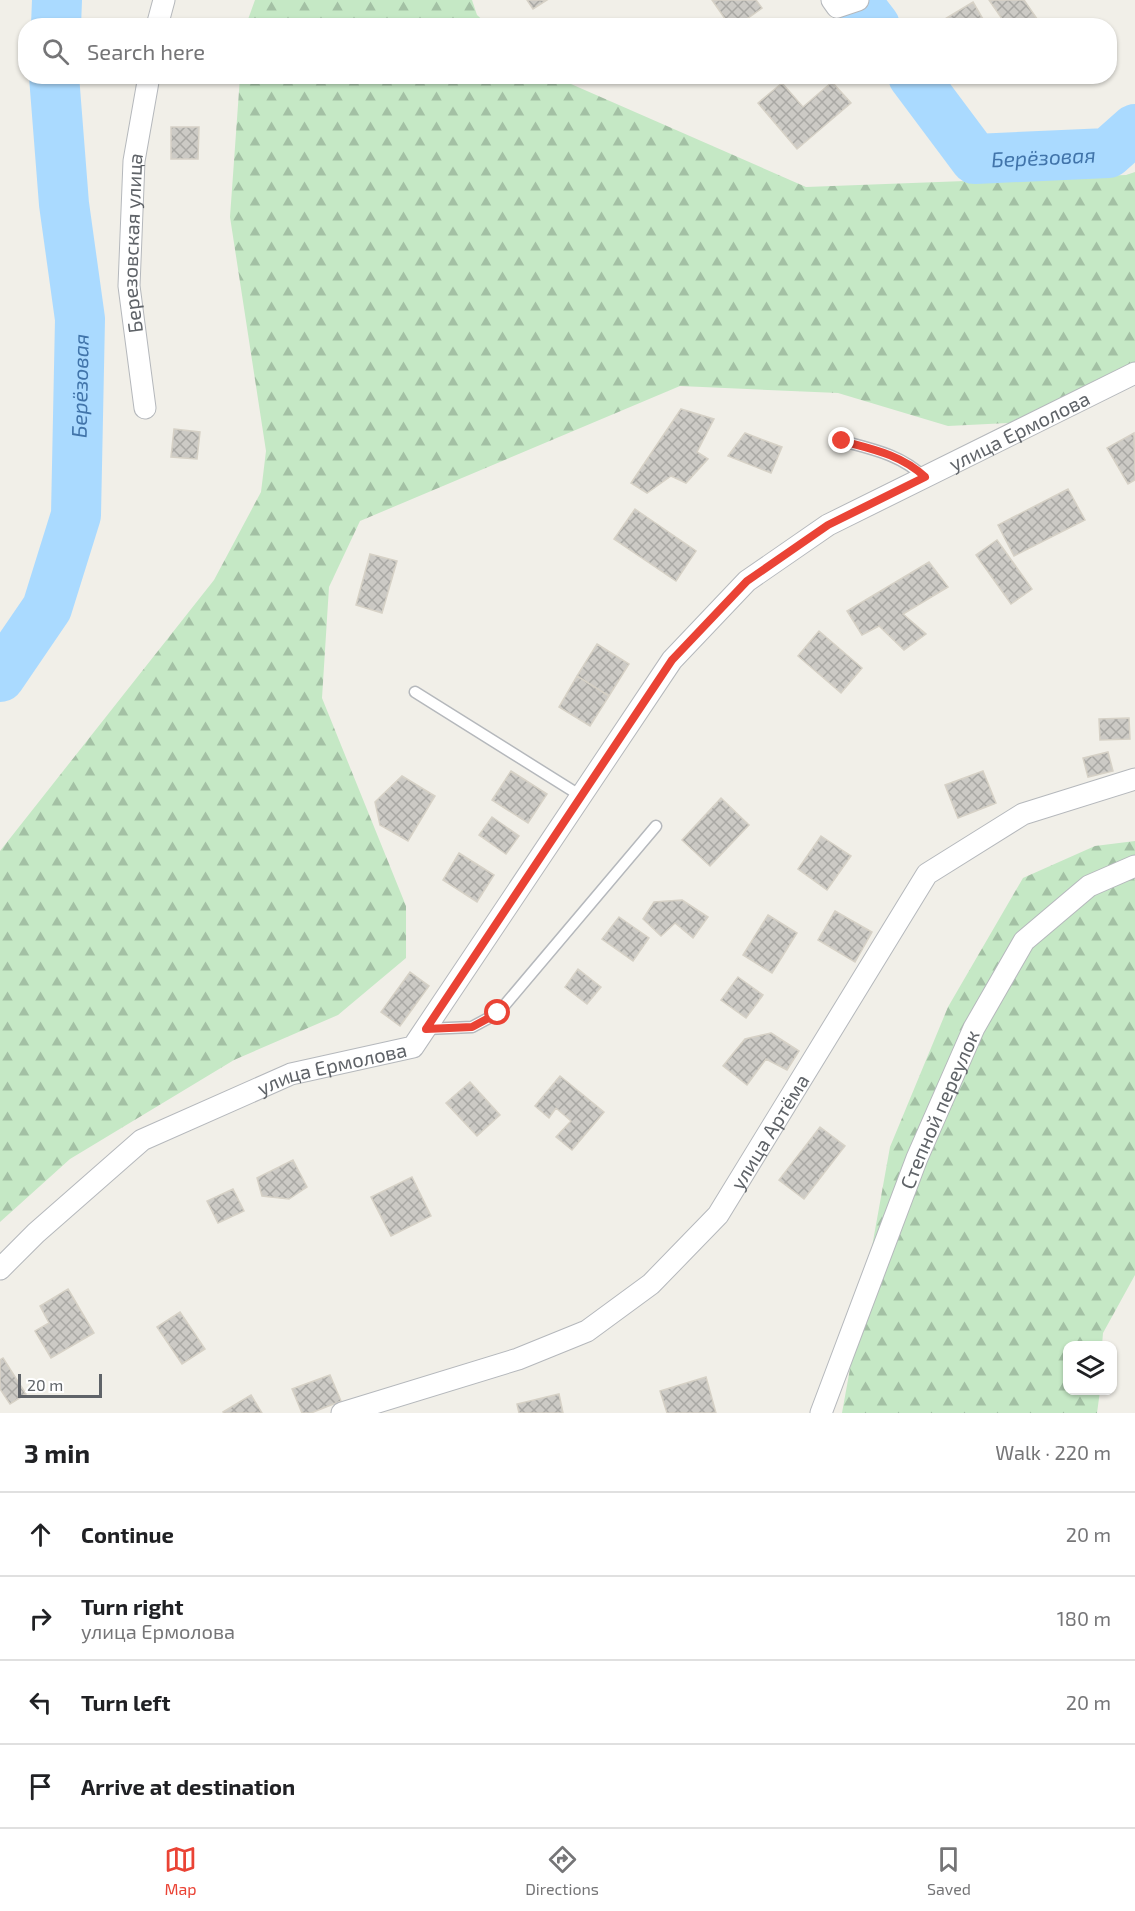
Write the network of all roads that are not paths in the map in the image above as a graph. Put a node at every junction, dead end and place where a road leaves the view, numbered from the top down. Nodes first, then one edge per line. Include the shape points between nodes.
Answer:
1 (164, 0) edge
2 (159, 18) edge
3 (148, 84) edge
4 (1135, 373) edge
5 (145, 408) dead end
6 (842, 441) dead end
7 (925, 477) junction
8 (415, 692) dead end
9 (1135, 779) edge
10 (581, 796) junction
11 (656, 826) dead end
12 (1135, 866) edge
13 (426, 1029) junction
14 (0, 1269) edge
15 (342, 1413) edge
16 (821, 1413) edge

1 - 2 street
3 - 5 street, Березовская улица via 134,161 129,286
4 - 7 street, улица Ермолова
6 - 7 lane via 888,454 915,467
7 - 10 street, улица Ермолова via 828,525 747,581 672,660
8 - 10 lane
9 - 15 street, улица Артёма via 1023,814 927,874 718,1215 651,1284 587,1331 518,1359
10 - 13 street, улица Ермолова
11 - 13 lane via 498,1013 472,1027
12 - 16 street, Степной переулок via 1089,886 1024,941 974,1028 917,1158
13 - 14 street, улица Ермолова via 413,1047 291,1074 142,1140

